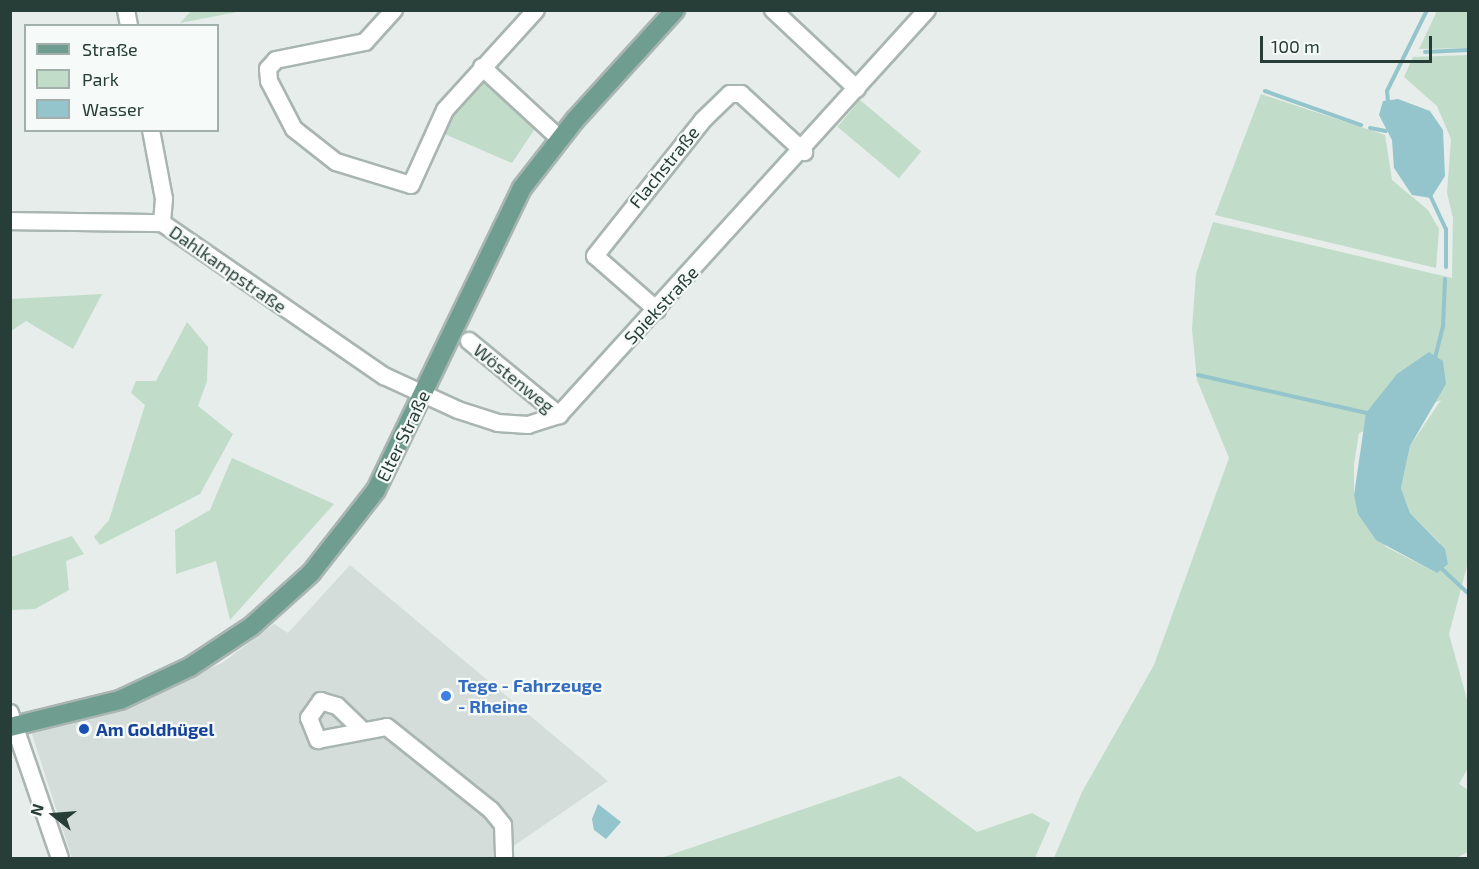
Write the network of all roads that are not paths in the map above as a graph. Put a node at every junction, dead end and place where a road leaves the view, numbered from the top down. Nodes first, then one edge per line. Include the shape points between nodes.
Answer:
1 (394, 10) edge
2 (536, 10) edge
3 (675, 10) edge
4 (773, 10) edge
5 (927, 10) edge
6 (482, 67) junction
7 (857, 89) junction
8 (150, 132) edge
9 (560, 139) junction
10 (804, 152) junction
11 (11, 216) edge
12 (162, 223) junction
13 (657, 310) junction
14 (469, 341) dead end
15 (423, 395) junction
16 (559, 415) junction
17 (12, 722) edge
18 (361, 729) dead end
19 (60, 858) edge
20 (504, 858) edge

1 - 6 street via 365,42 276,60 268,69 269,81 294,129 336,162 411,185 445,110
2 - 6 street
3 - 9 main road, Elter Straße
4 - 7 street
5 - 7 street, Spiekstraße
6 - 9 street
7 - 10 street, Spiekstraße
8 - 12 street via 164,199
9 - 15 main road, Elter Straße via 496,233
10 - 13 street, Spiekstraße
10 - 13 street, Flachstraße via 741,94 730,94 702,120 595,256
11 - 12 street, Dahlkampstraße
12 - 15 street, Dahlkampstraße via 384,376
13 - 16 street, Spiekstraße
14 - 16 street, Wöstenweg
15 - 16 street via 498,423 528,424
15 - 17 main road, Elter Straße via 376,490 345,533 259,620 159,683 77,714
17 - 19 street
18 - 20 street via 387,727 491,810 503,825

